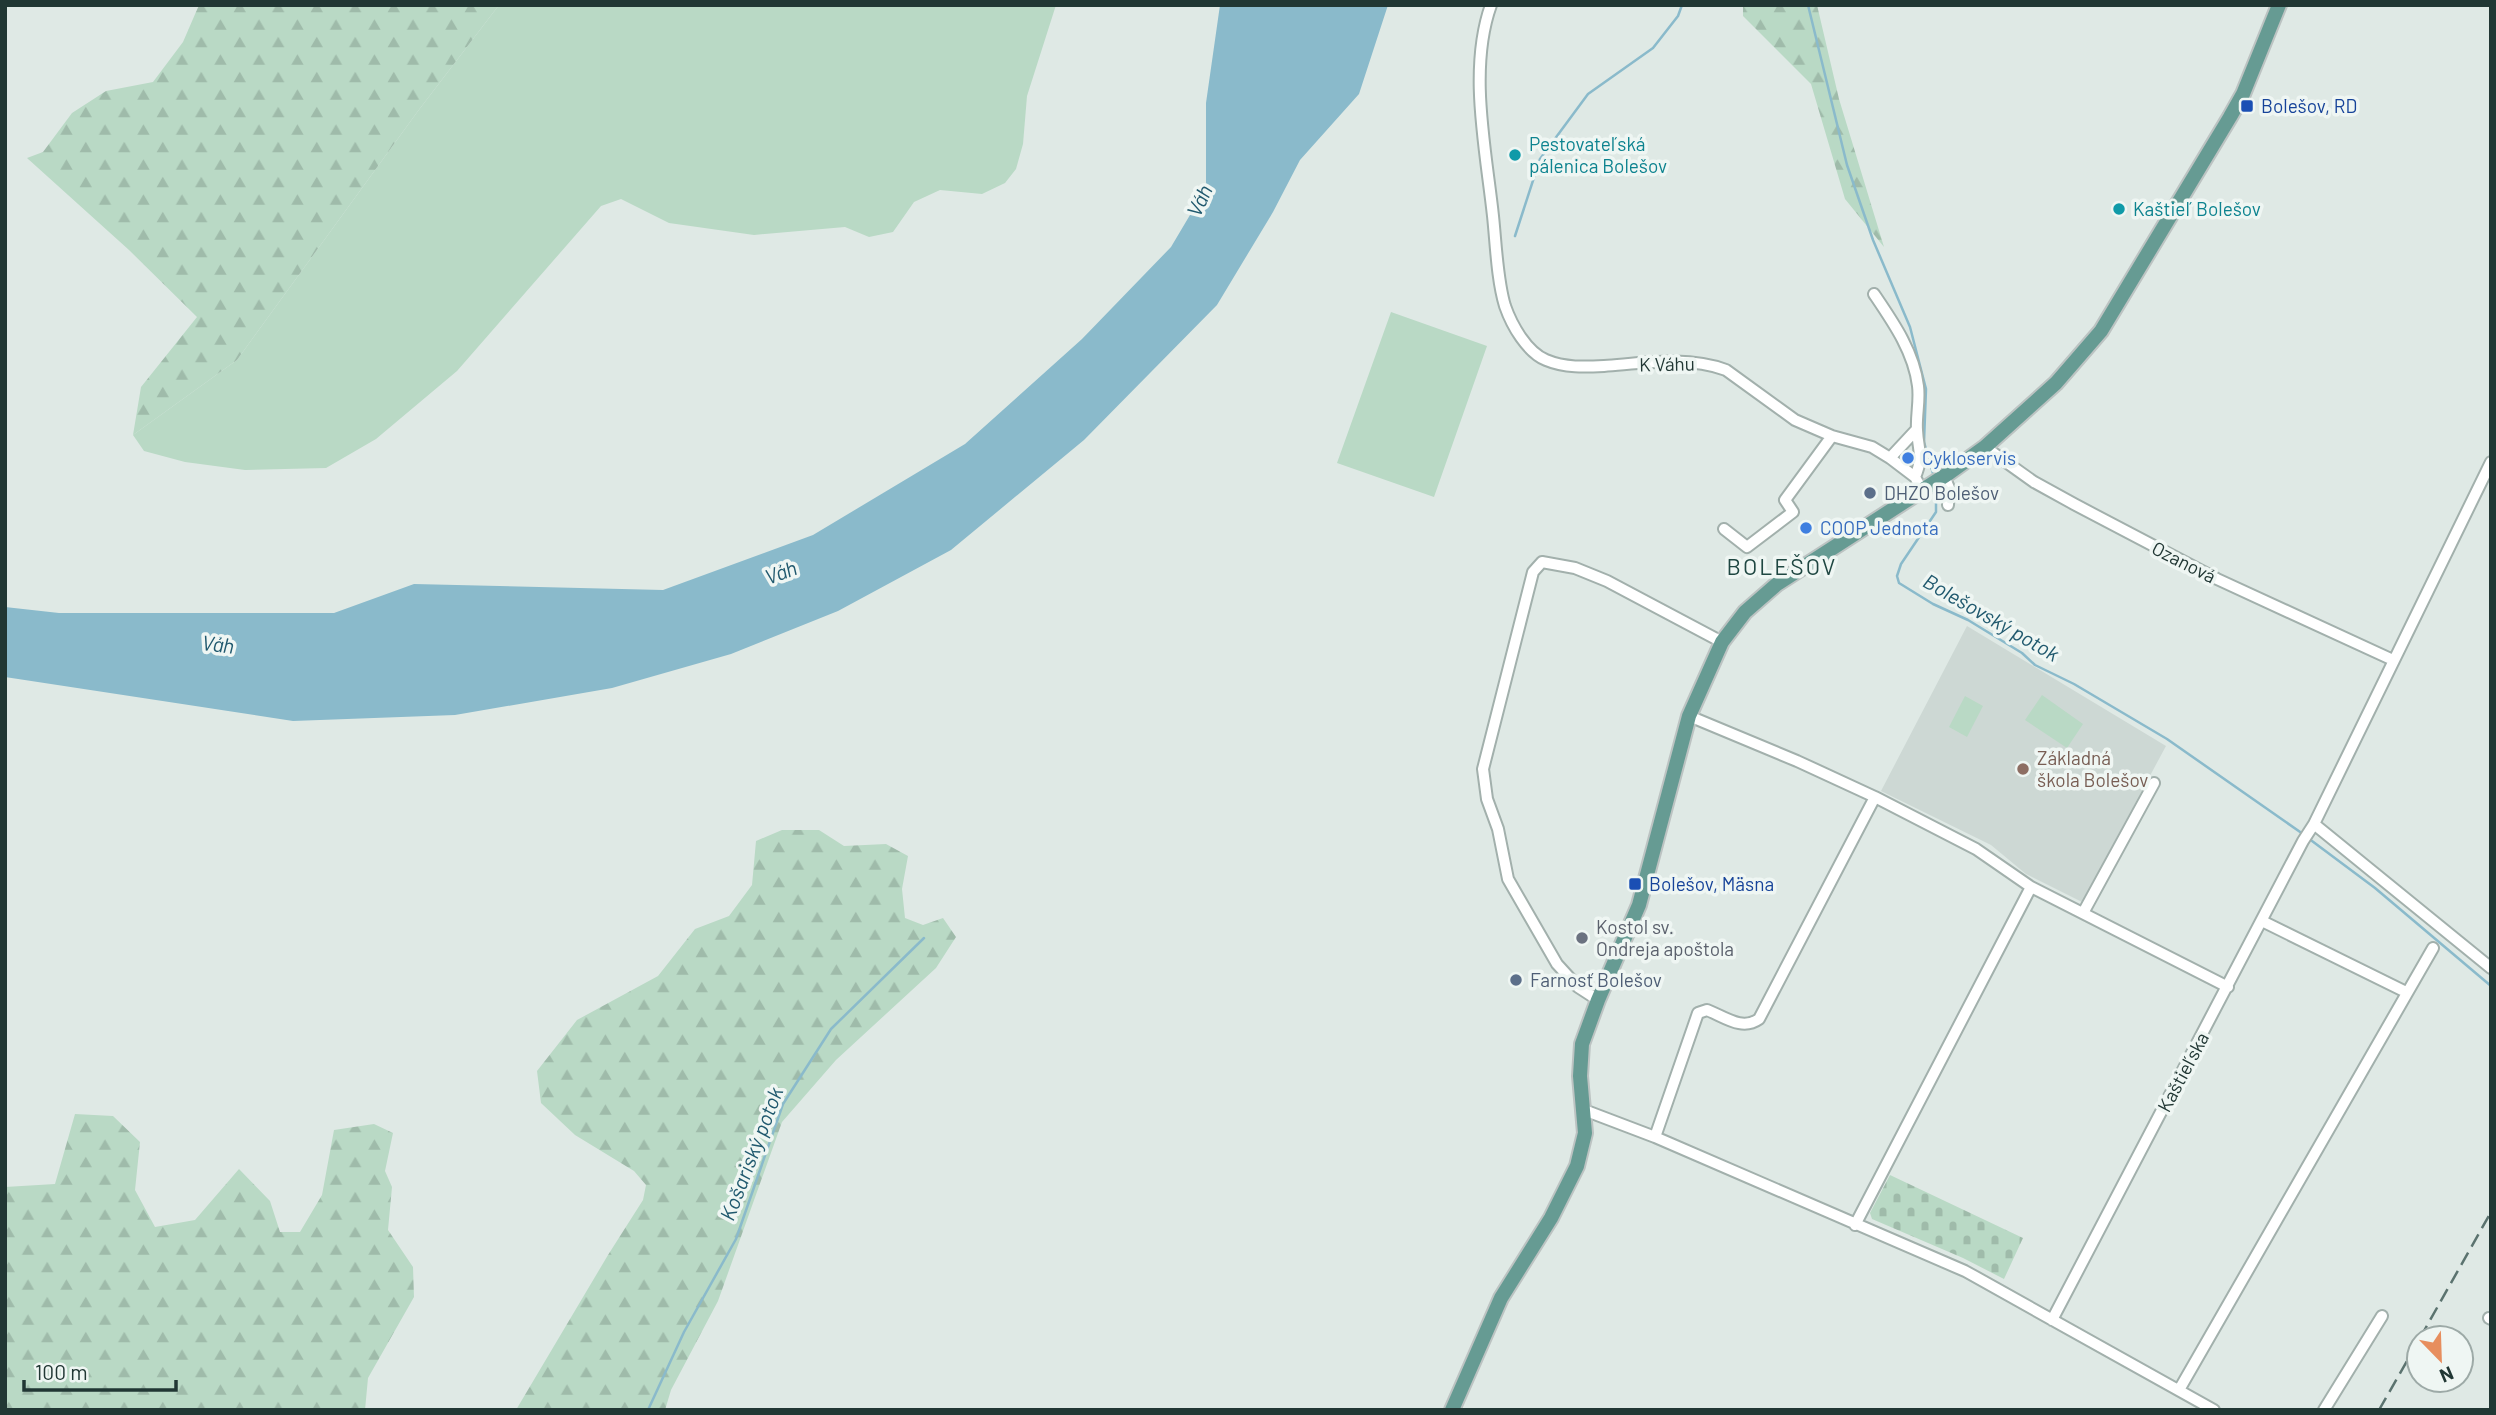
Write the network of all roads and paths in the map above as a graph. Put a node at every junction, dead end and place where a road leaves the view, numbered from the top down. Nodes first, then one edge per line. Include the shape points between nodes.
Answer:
1 (1491, 5) edge
2 (2279, 5) edge
3 (1874, 294) dead end
4 (1917, 429) junction
5 (1832, 436) junction
6 (1984, 447) junction
7 (1890, 458) junction
8 (2491, 462) edge
9 (1930, 482) junction
10 (1948, 505) dead end
11 (1724, 529) dead end
12 (1722, 642) junction
13 (2393, 660) junction
14 (1689, 716) junction
15 (2154, 783) dead end
16 (1875, 797) junction
17 (2308, 833) junction
18 (2031, 887) junction
19 (2083, 913) junction
20 (2262, 921) junction
21 (2433, 948) dead end
22 (2491, 968) edge
23 (2228, 987) junction
24 (2406, 992) junction
25 (1598, 1000) junction
26 (1584, 1110) junction
27 (1655, 1137) junction
28 (1855, 1225) junction
29 (2382, 1315) dead end
30 (2052, 1320) junction
31 (2179, 1390) junction
32 (1452, 1410) edge
33 (2214, 1410) edge
34 (2324, 1410) edge

1 - 5 street, K Váhu via 1479,66 1497,250 1505,305 1532,351 1545,360 1579,367 1702,362 1726,370 1785,414
2 - 6 main road via 2243,94 2101,331 2056,383
3 - 4 street via 1903,339 1916,375
4 - 7 street
4 - 9 street via 1921,462
5 - 7 street, K Váhu via 1872,447
5 - 11 street via 1785,500 1793,512 1746,547
6 - 9 main road
6 - 13 street, Ozanová via 2034,482 2217,579
7 - 9 street, K Váhu
8 - 13 street
9 - 10 street via 1949,488
9 - 12 main road via 1777,584 1738,620
12 - 14 main road
12 - 25 street via 1575,568 1542,562 1533,572 1483,769 1508,879 1557,964
13 - 17 street
14 - 16 street
14 - 25 main road via 1639,905
15 - 19 street
16 - 18 street via 1976,849
16 - 27 street via 1759,1019 1743,1025 1707,1010 1698,1013
17 - 20 street, Kaštieľska
17 - 22 street
18 - 19 street
18 - 28 street
19 - 23 street
20 - 23 street, Kaštieľska
20 - 24 street
21 - 24 street
23 - 30 street, Kaštieľska
24 - 31 street
25 - 26 main road via 1580,1059
26 - 27 street
26 - 32 main road via 1584,1141 1577,1166 1501,1298
27 - 28 street
28 - 30 street via 1965,1271
29 - 34 street
30 - 31 street
31 - 33 street

